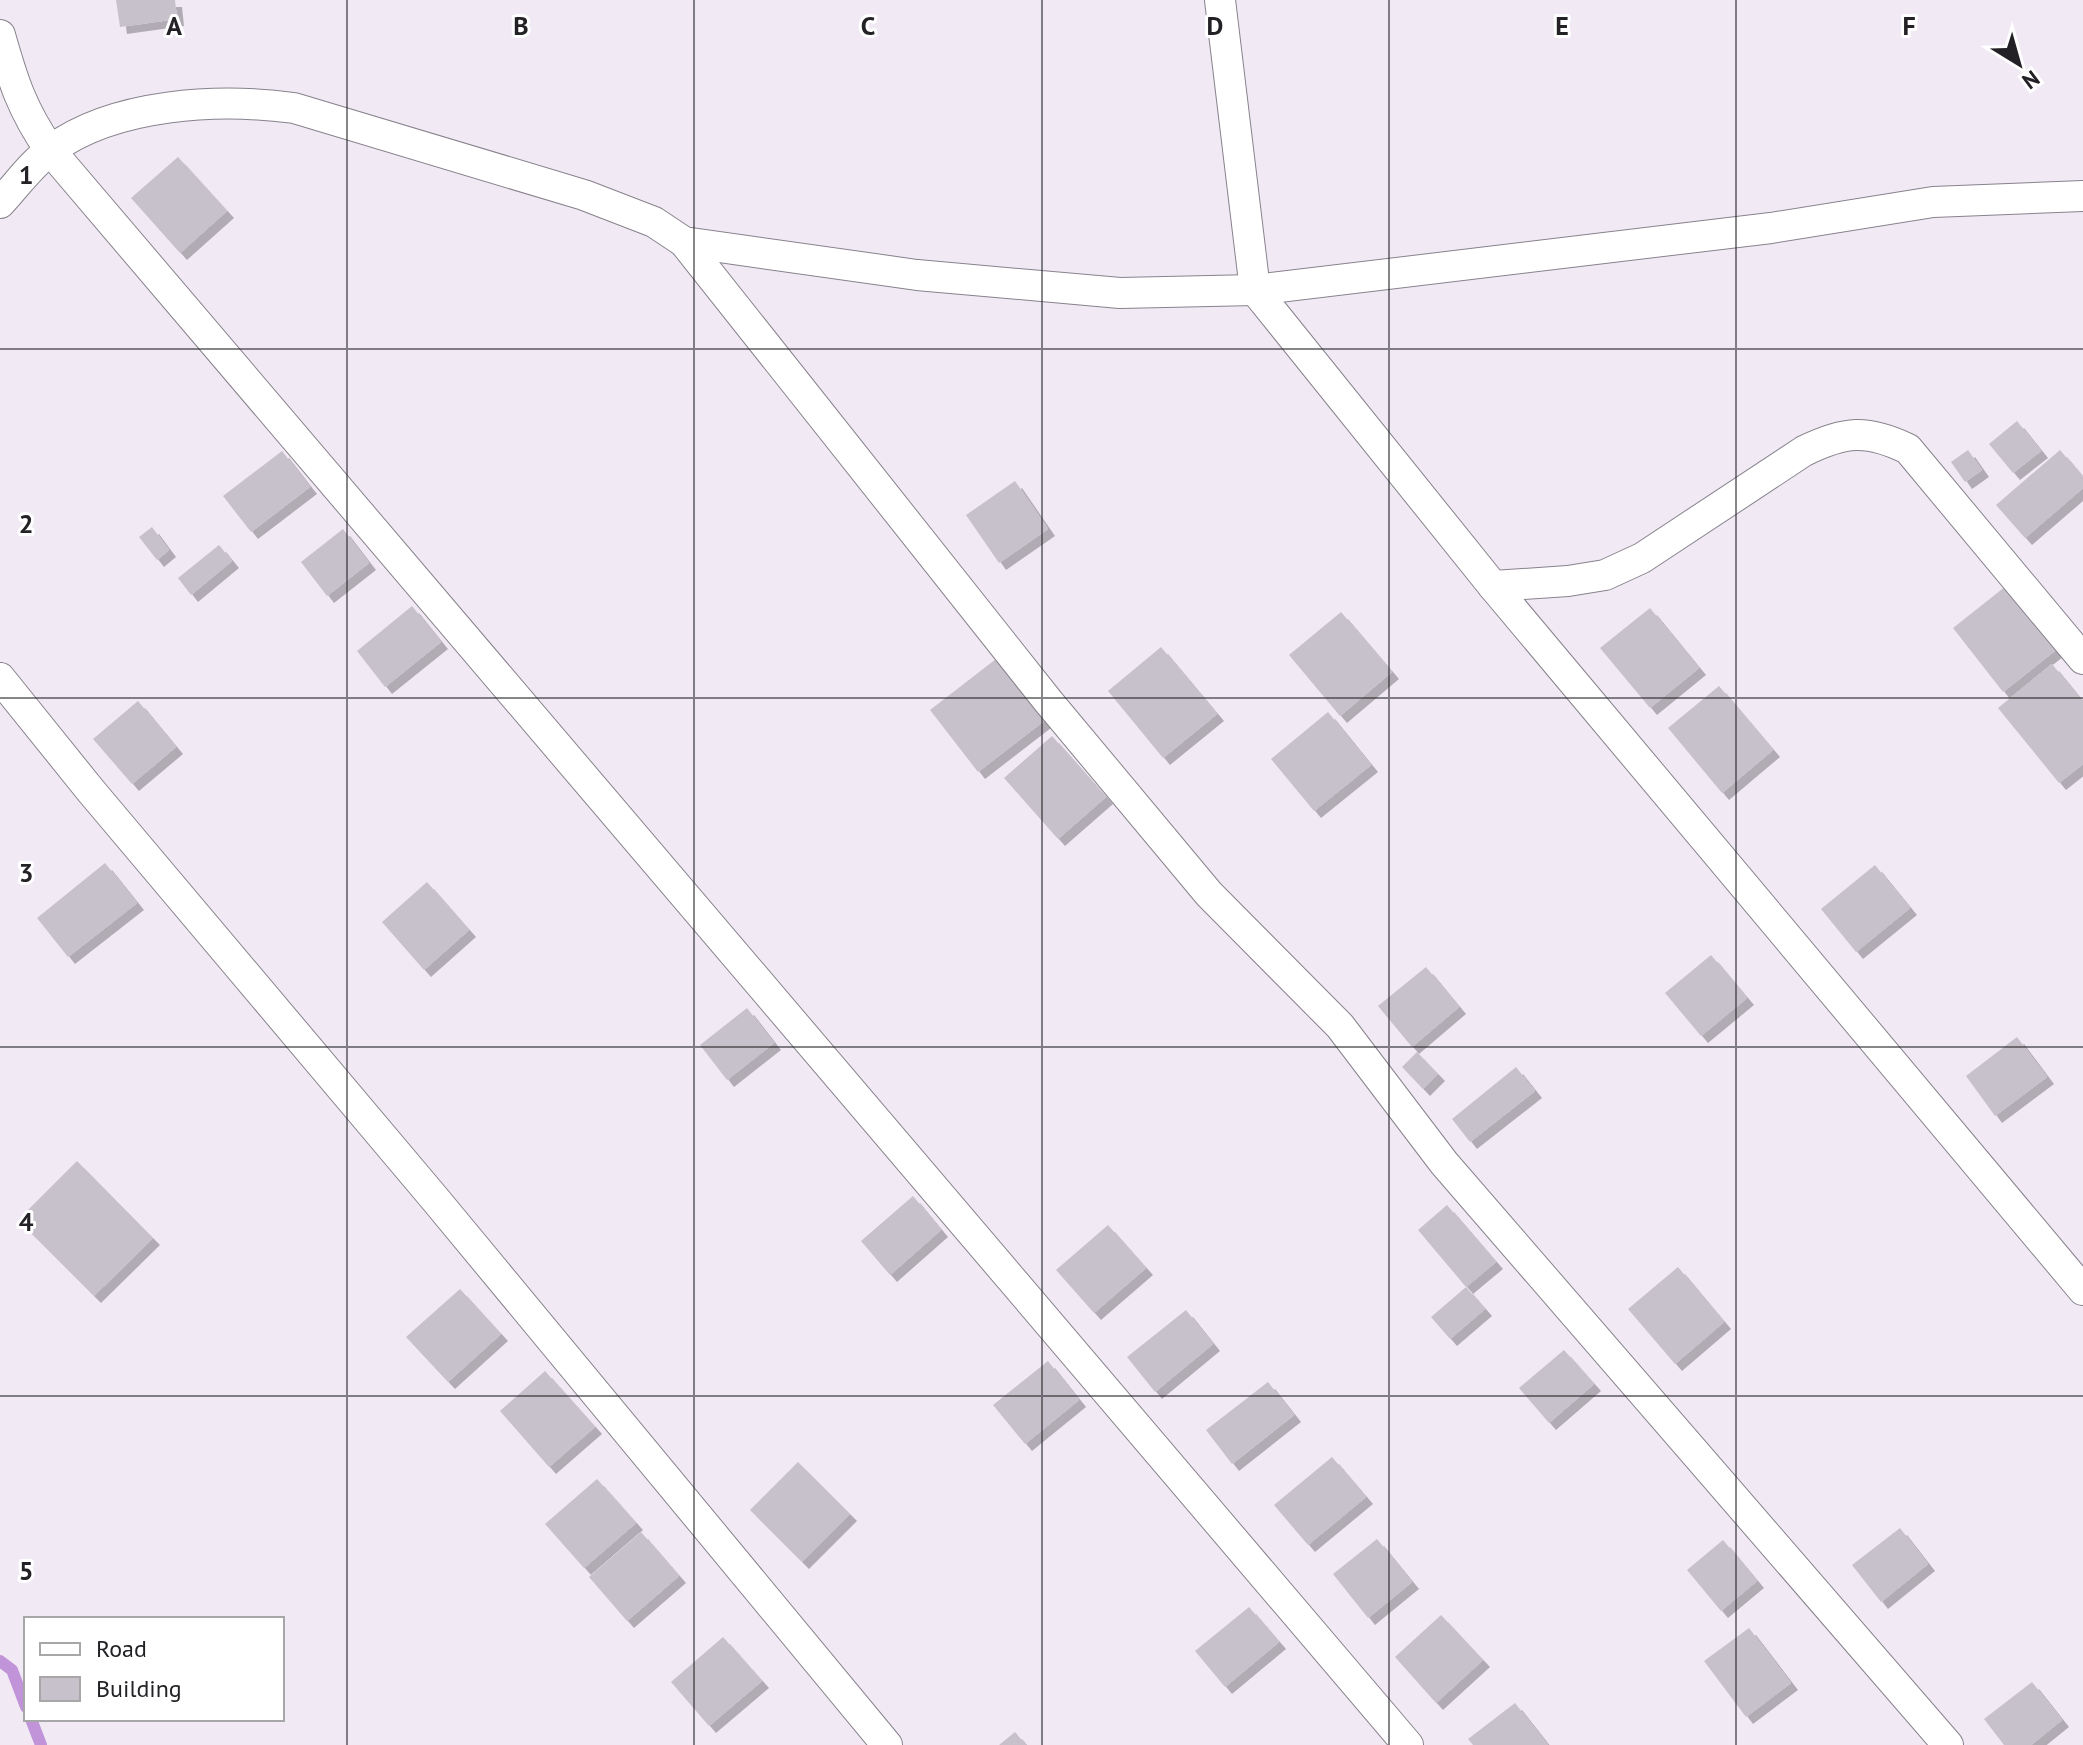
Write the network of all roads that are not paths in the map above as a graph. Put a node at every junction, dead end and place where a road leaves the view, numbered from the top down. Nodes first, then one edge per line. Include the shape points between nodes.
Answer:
1 (1220, 0) edge
2 (0, 35) edge
3 (50, 150) junction
4 (2083, 196) edge
5 (0, 203) edge
6 (684, 242) junction
7 (1255, 290) junction
8 (1493, 586) junction
9 (2083, 659) edge
10 (0, 678) edge
11 (2083, 1290) edge
12 (887, 1745) edge
13 (1408, 1745) edge
14 (1948, 1745) edge

1 - 7 street
2 - 3 street via 15,89
3 - 5 street
3 - 6 street via 119,118 162,108 252,102 294,108 584,195 654,222
3 - 13 street
4 - 7 street via 1933,202 1771,228
6 - 7 street via 917,275 1120,293
6 - 14 street via 1048,701 1209,894 1340,1026 1454,1174
7 - 8 street
8 - 9 street via 1605,575 1642,558 1804,451 1856,433 1908,449
8 - 11 street
10 - 12 street

